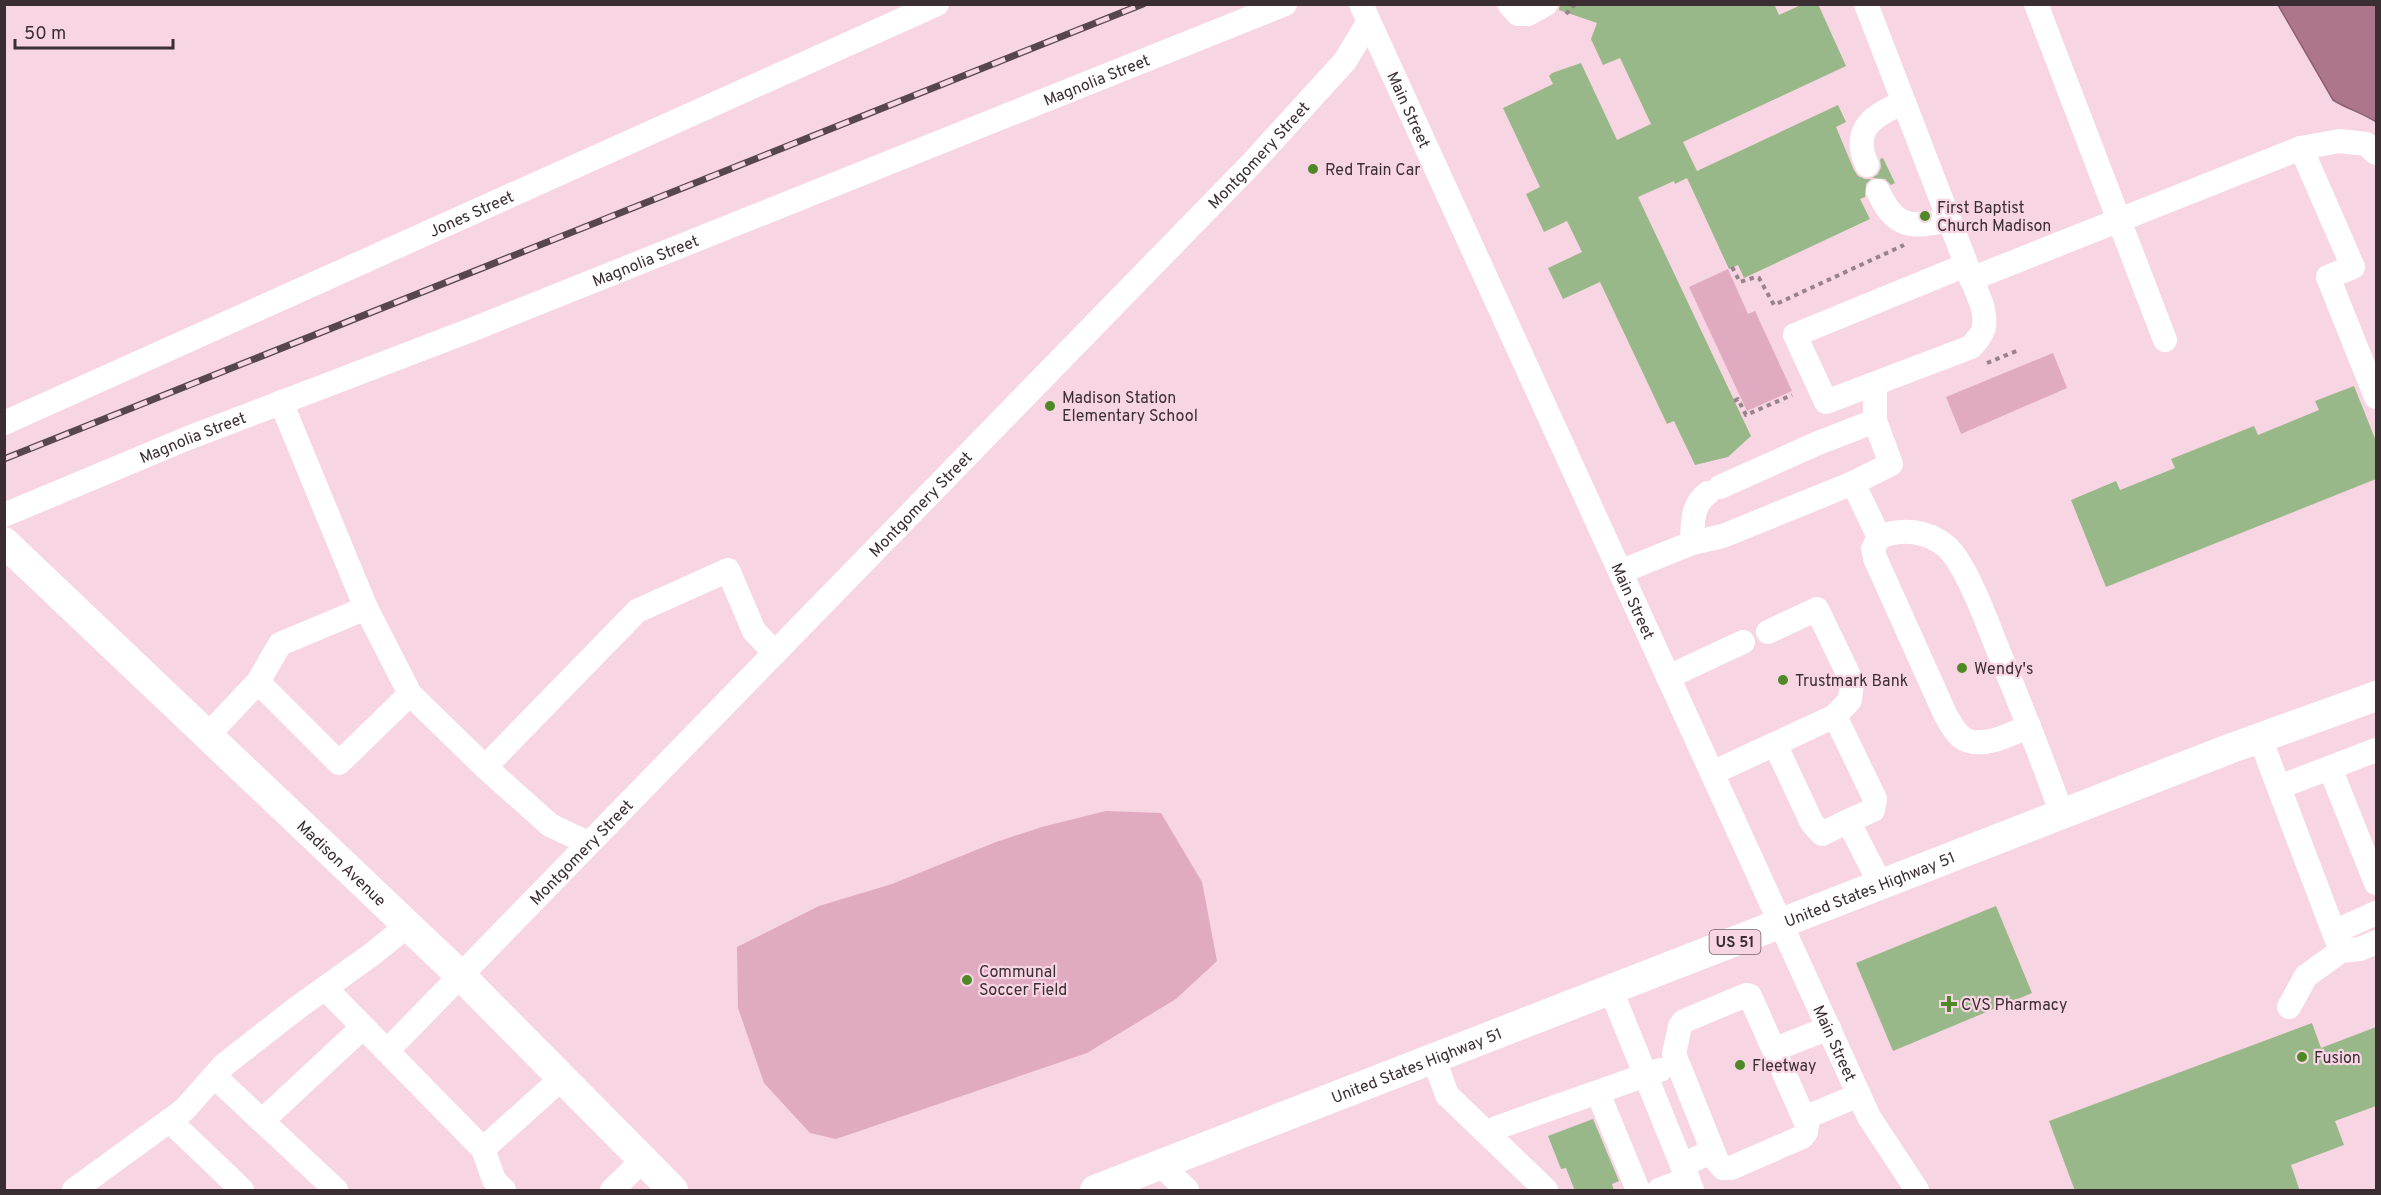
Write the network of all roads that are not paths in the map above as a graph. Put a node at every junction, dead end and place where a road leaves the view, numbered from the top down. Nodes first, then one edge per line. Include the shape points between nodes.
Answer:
1 (937, 4) edge
2 (1285, 4) edge
3 (1509, 4) edge
4 (1546, 4) edge
5 (1847, 4) edge
6 (1866, 4) edge
7 (2036, 4) edge
8 (1365, 14) edge
9 (1877, 32) junction
10 (1903, 102) junction
11 (2301, 148) junction
12 (2376, 153) edge
13 (1867, 165) dead end
14 (1878, 191) dead end
15 (2120, 219) junction
16 (1949, 220) junction
17 (1969, 272) junction
18 (2166, 340) dead end
19 (1875, 384) junction
20 (2376, 397) edge
21 (281, 402) junction
22 (1875, 421) junction
23 (4, 423) edge
24 (1853, 483) junction
25 (4, 515) edge
26 (1879, 537) junction
27 (4, 542) edge
28 (1692, 543) junction
29 (1620, 573) junction
30 (366, 608) junction
31 (1768, 632) dead end
32 (1743, 642) dead end
33 (775, 653) junction
34 (1668, 677) junction
35 (258, 682) junction
36 (410, 694) junction
37 (2376, 696) edge
38 (1835, 716) junction
39 (2029, 726) junction
40 (207, 736) junction
41 (2260, 738) junction
42 (1775, 744) junction
43 (2376, 750) edge
44 (485, 767) junction
45 (2330, 768) junction
46 (1712, 773) junction
47 (2279, 787) junction
48 (2062, 814) junction
49 (1848, 821) junction
50 (588, 843) junction
51 (2376, 883) edge
52 (1881, 885) junction
53 (2376, 913) edge
54 (1782, 924) junction
55 (407, 926) junction
56 (2337, 942) junction
57 (2376, 942) edge
58 (461, 976) junction
59 (325, 988) junction
60 (1611, 990) junction
61 (2289, 1007) dead end
62 (363, 1027) junction
63 (1829, 1028) junction
64 (1775, 1049) junction
65 (387, 1051) junction
66 (1434, 1059) junction
67 (1678, 1063) junction
68 (214, 1076) junction
69 (1646, 1076) junction
70 (562, 1077) junction
71 (1598, 1093) junction
72 (1859, 1095) junction
73 (1804, 1118) junction
74 (170, 1121) junction
75 (262, 1121) junction
76 (1490, 1135) junction
77 (483, 1149) junction
78 (1713, 1150) junction
79 (643, 1160) junction
80 (1161, 1165) junction
81 (1687, 1178) edge
82 (74, 1191) edge
83 (242, 1191) edge
84 (336, 1191) edge
85 (504, 1191) edge
86 (612, 1191) edge
87 (673, 1191) edge
88 (1095, 1191) edge
89 (1186, 1191) edge
90 (1546, 1191) edge
91 (1638, 1191) edge
92 (1659, 1191) edge
93 (1917, 1191) edge

1 - 23 street, Jones Street
2 - 21 street, Magnolia Street via 471,330
3 - 4 street via 1518,14 1528,14
5 - 9 street
6 - 9 street
7 - 15 street
8 - 29 street, Main Street
8 - 33 street, Montgomery Street via 1345,61 1253,162
9 - 10 street
10 - 13 street via 1869,121 1861,137
10 - 16 street
11 - 12 street via 2340,141 2366,144
11 - 15 street
11 - 20 street via 2353,267 2328,277
14 - 16 street via 1896,219 1912,225
15 - 17 street
15 - 18 street
16 - 17 street
17 - 19 street via 1986,322 1981,336 1971,347
17 - 19 street via 1795,334 1826,402
19 - 22 street
21 - 25 street, Magnolia Street
21 - 30 street
22 - 24 street via 1891,464
22 - 28 street via 1818,443 1700,499 1694,510
24 - 26 street
24 - 28 street via 1723,536
26 - 39 street via 1916,532 1949,549 1978,600
26 - 39 street via 1873,549 1875,558 1955,729 1964,738 1984,742
27 - 40 main road, Madison Avenue
28 - 29 street
29 - 34 street, Main Street
30 - 35 street via 280,644
30 - 36 street
31 - 38 street via 1817,609 1852,682 1850,700
32 - 34 street
33 - 44 street via 754,631 728,570 637,611
33 - 50 street, Montgomery Street
34 - 46 street, Main Street
35 - 36 street via 339,763
35 - 40 street
36 - 44 street
37 - 41 main road, United States Highway 51 / US 51
38 - 42 street
38 - 49 street via 1875,799 1873,810
39 - 48 street
40 - 55 main road, Madison Avenue
41 - 47 street
41 - 48 main road, United States Highway 51 / US 51
42 - 46 street
42 - 49 street via 1817,829 1822,834
43 - 45 street
44 - 50 street via 550,825
45 - 47 street
45 - 51 street
46 - 54 street, Main Street
47 - 56 street
48 - 52 main road, United States Highway 51 / US 51
49 - 52 street
50 - 58 street, Montgomery Street
52 - 54 main road, United States Highway 51 / US 51
53 - 56 street
54 - 60 main road, United States Highway 51 / US 51
54 - 63 street, Main Street
55 - 58 main road, Madison Avenue
55 - 59 street
56 - 57 street via 2360,949
56 - 61 street via 2306,976
58 - 65 street, Montgomery Street
58 - 70 main road, Madison Avenue
59 - 62 street
59 - 68 street
60 - 66 main road, United States Highway 51 / US 51
60 - 69 street
62 - 65 street
62 - 75 street
63 - 64 street
63 - 72 street, Main Street
64 - 67 street via 1754,1000 1746,995 1684,1021 1674,1054
64 - 73 street
65 - 77 street
66 - 76 street via 1447,1095
66 - 80 main road, United States Highway 51 / US 51
67 - 69 street
67 - 78 street
68 - 74 street
68 - 75 street
69 - 71 street
69 - 81 street
70 - 77 street
70 - 79 main road, Madison Avenue
71 - 76 street via 1496,1128
71 - 91 street
72 - 73 street
72 - 93 street, Main Street
73 - 78 street via 1807,1125 1802,1137 1731,1168 1723,1168
74 - 82 street
74 - 83 street
75 - 84 street
76 - 90 street
77 - 85 street via 494,1180
78 - 81 street
79 - 86 street
79 - 87 main road, Madison Avenue
80 - 88 main road, United States Highway 51 / US 51
80 - 89 street
81 - 92 street

